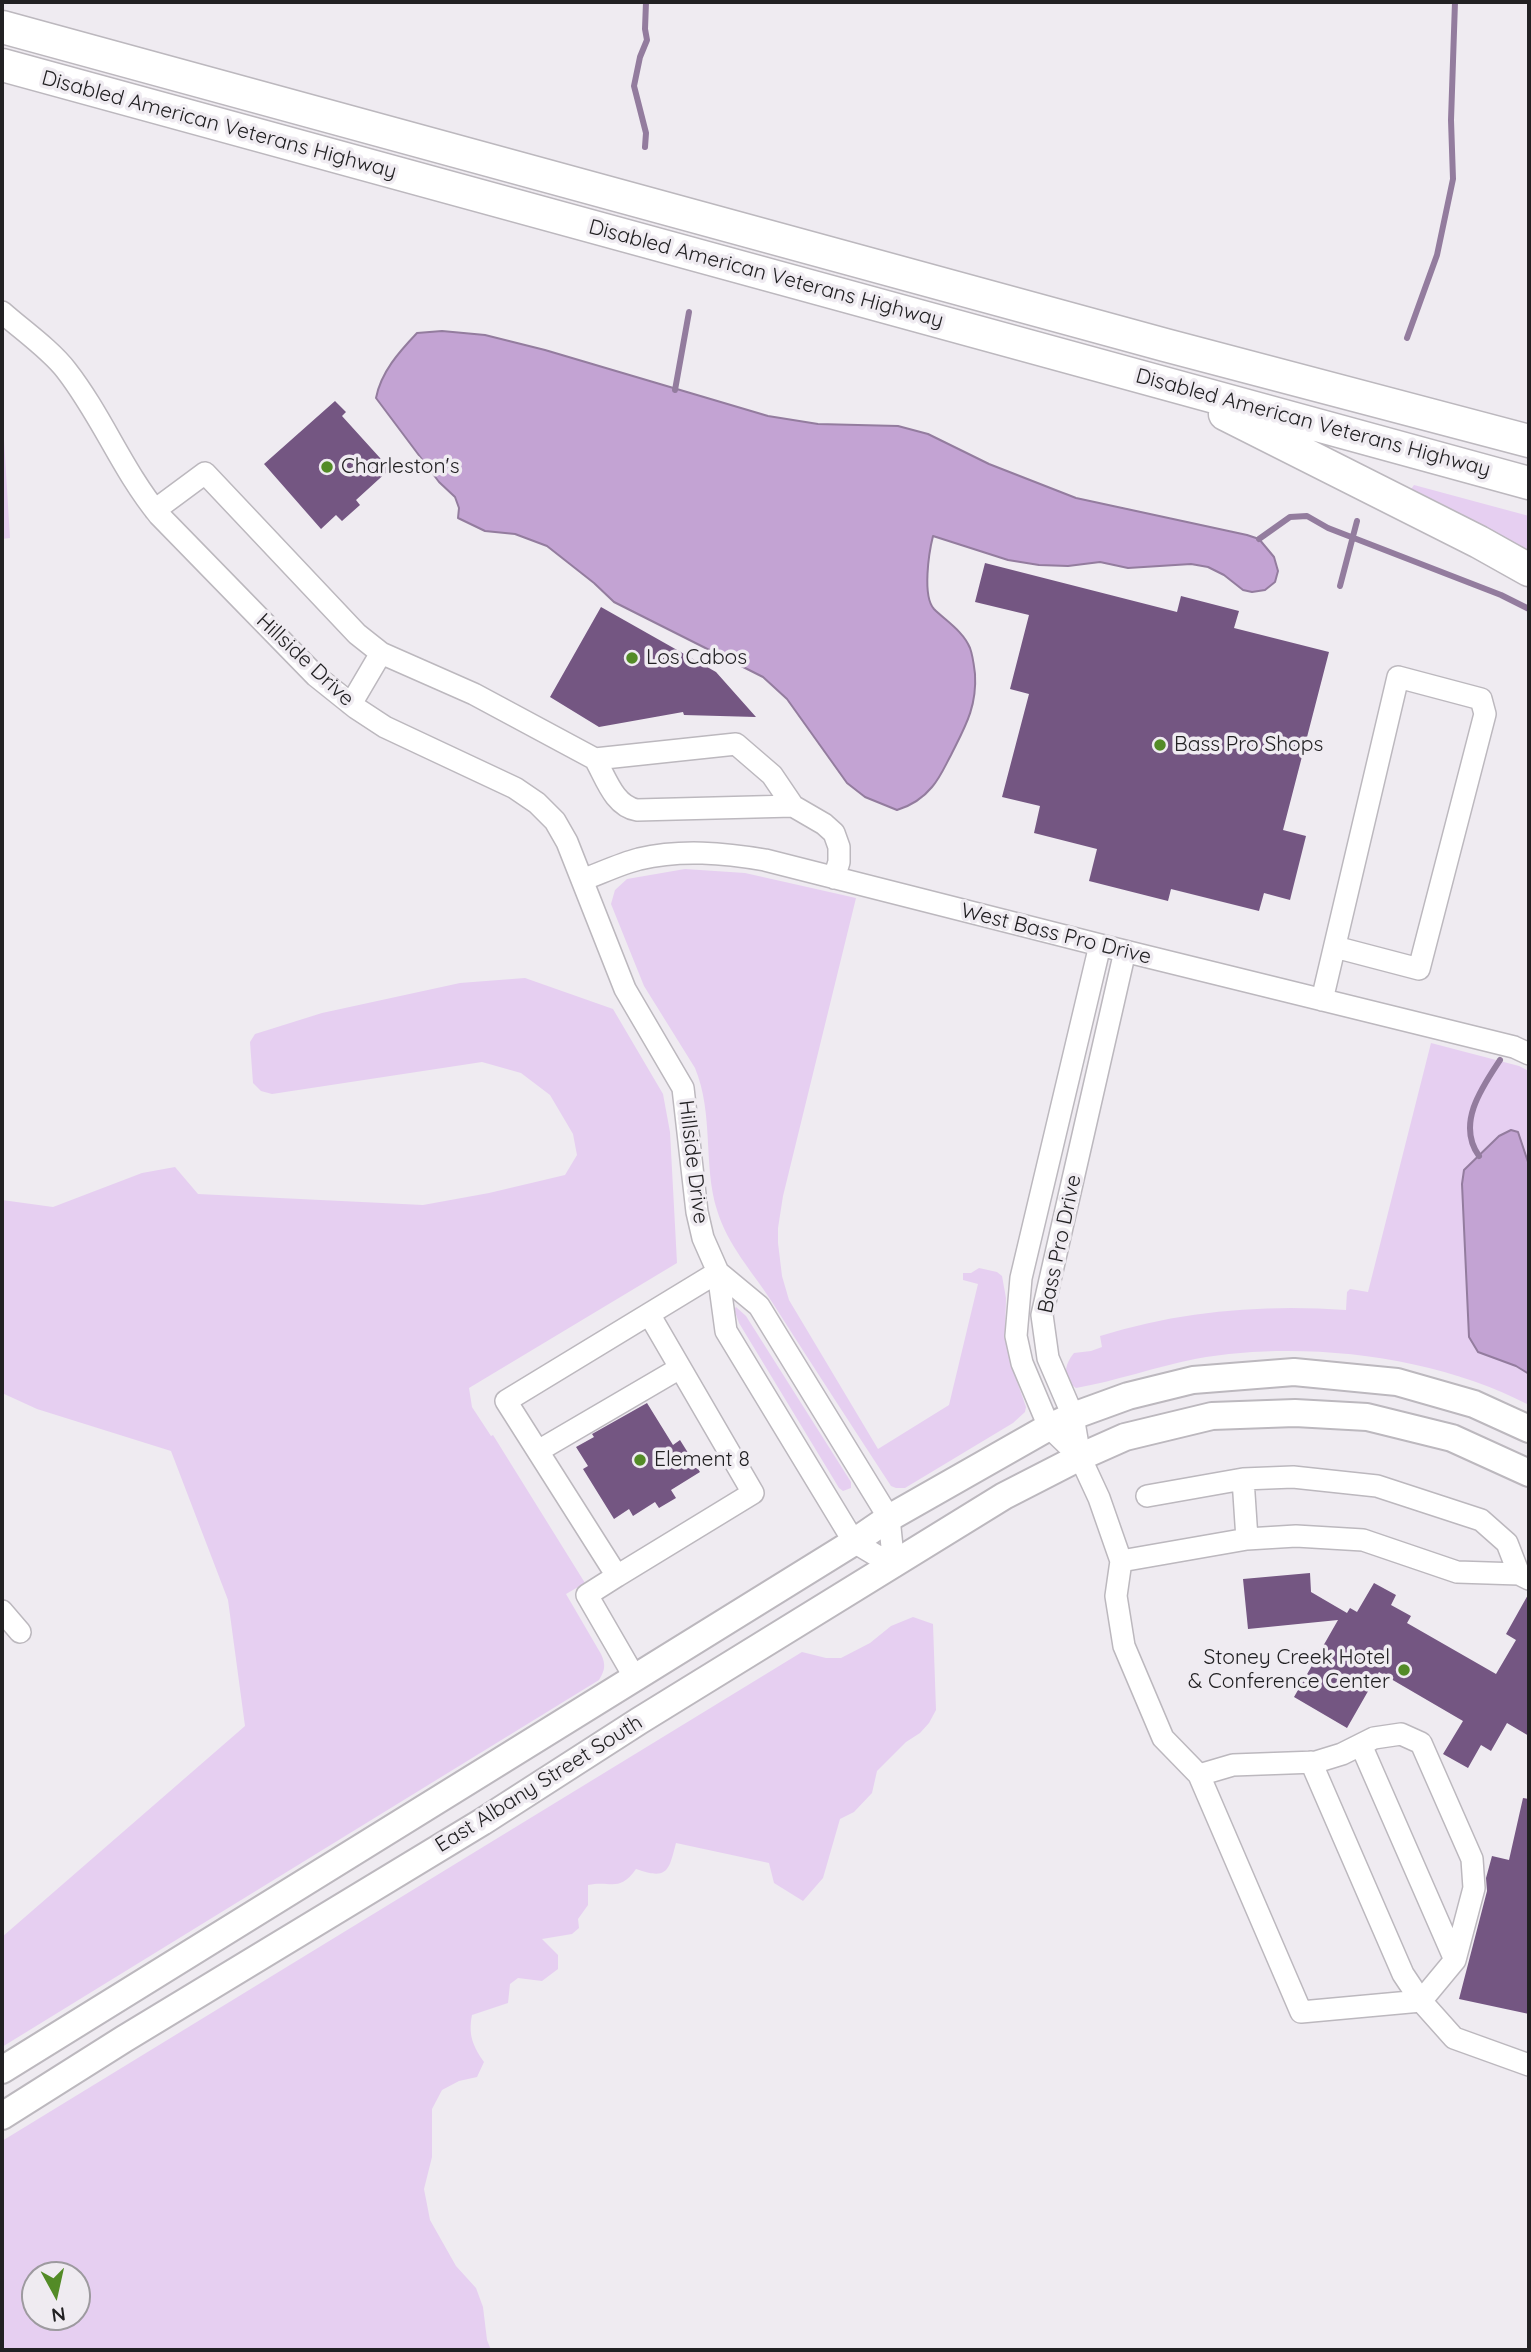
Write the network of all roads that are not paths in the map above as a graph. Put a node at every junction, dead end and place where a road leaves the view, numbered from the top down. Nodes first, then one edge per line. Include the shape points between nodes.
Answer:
1 (2, 27) edge
2 (2, 65) edge
3 (2, 312) edge
4 (1161, 382) junction
5 (1529, 441) edge
6 (1529, 483) edge
7 (155, 510) junction
8 (1529, 570) edge
9 (381, 653) junction
10 (351, 704) junction
11 (595, 759) junction
12 (793, 806) junction
13 (834, 877) junction
14 (582, 880) junction
15 (1100, 945) junction
16 (1335, 947) junction
17 (1125, 951) junction
18 (1322, 1000) junction
19 (1529, 1054) edge
20 (718, 1272) junction
21 (649, 1314) junction
22 (680, 1368) junction
23 (1073, 1416) junction
24 (1048, 1427) junction
25 (1529, 1429) edge
26 (538, 1451) junction
27 (1080, 1457) junction
28 (1529, 1472) edge
29 (1243, 1479) junction
30 (1147, 1496) dead end
31 (889, 1518) junction
32 (1247, 1538) junction
33 (854, 1542) junction
34 (1121, 1561) junction
35 (894, 1566) junction
36 (617, 1576) junction
37 (1524, 1576) edge
38 (2, 1611) edge
39 (20, 1632) dead end
40 (635, 1678) junction
41 (1361, 1745) junction
42 (1311, 1762) junction
43 (1199, 1775) junction
44 (1455, 1960) junction
45 (1420, 2001) junction
46 (1529, 2065) edge
47 (2, 2070) edge
48 (2, 2116) edge

1 - 5 highway, Disabled American Veterans Highway
2 - 4 highway, Disabled American Veterans Highway
3 - 7 street, Hillside Drive via 64,367
4 - 6 highway, Disabled American Veterans Highway
4 - 8 highway
7 - 9 street via 205,473 357,634
7 - 10 street, Hillside Drive via 316,676
9 - 10 street
9 - 11 street via 474,694
10 - 14 street, Hillside Drive via 385,727 492,775 537,803 555,821
11 - 12 street via 619,803 627,808
11 - 12 street via 736,744 772,775
12 - 13 street via 834,833 839,862
13 - 14 street, West Bass Pro Drive via 720,852 639,859
13 - 15 street, West Bass Pro Drive
14 - 20 street, Hillside Drive via 625,989 683,1088 697,1212
15 - 17 street, West Bass Pro Drive
15 - 24 street, Bass Pro Drive via 1021,1278 1016,1336
16 - 16 street via 1398,677 1480,699 1485,714 1419,969
16 - 18 street
17 - 18 street, West Bass Pro Drive
17 - 23 street, Bass Pro Drive via 1042,1315 1048,1358
18 - 19 street, West Bass Pro Drive
20 - 21 street
20 - 31 street, Hillside Drive via 759,1306
20 - 33 street via 726,1331
21 - 22 street
21 - 26 street via 506,1401
22 - 26 street
22 - 36 street via 754,1493
23 - 24 main road, East Albany Street South
23 - 25 main road, East Albany Street South via 1194,1380 1294,1372 1397,1382 1474,1404
23 - 27 street, Bass Pro Drive
24 - 27 street, Bass Pro Drive
24 - 31 main road, East Albany Street South
26 - 36 street
27 - 28 main road, East Albany Street South via 1125,1437 1212,1416 1295,1413 1367,1417 1452,1438
27 - 34 street
27 - 35 main road, East Albany Street South via 1004,1496
29 - 30 street
29 - 32 street
29 - 37 street via 1293,1477 1377,1486 1481,1520 1507,1543
31 - 33 main road, East Albany Street South
31 - 35 street, Hillside Drive
32 - 34 street
32 - 37 street via 1363,1540 1457,1573
33 - 35 street
33 - 40 main road, East Albany Street South
34 - 43 street via 1116,1596 1124,1646 1163,1738
35 - 48 main road, East Albany Street South
36 - 40 street via 587,1595
38 - 39 street
40 - 47 main road, East Albany Street South
41 - 42 street
41 - 44 street
41 - 44 street via 1401,1734 1421,1743 1472,1859 1474,1888
42 - 43 street via 1233,1765
42 - 45 street
43 - 45 street via 1301,2012
44 - 45 street
45 - 46 street via 1454,2038

